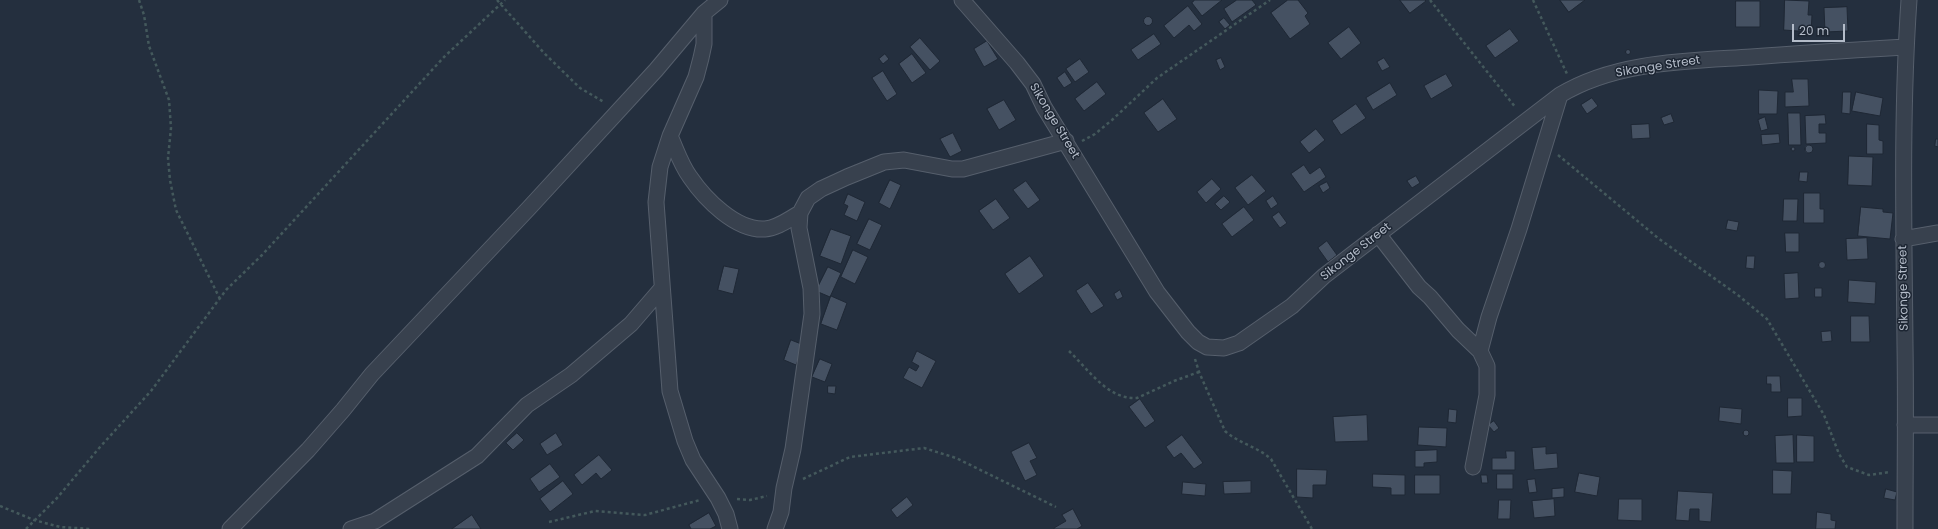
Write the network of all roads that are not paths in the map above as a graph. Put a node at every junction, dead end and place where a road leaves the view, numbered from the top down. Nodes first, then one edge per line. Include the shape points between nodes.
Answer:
1 (720, 0) edge
2 (962, 0) edge
3 (1909, 0) edge
4 (704, 14) junction
5 (1906, 47) junction
6 (1566, 92) junction
7 (670, 136) junction
8 (1068, 144) junction
9 (800, 213) junction
10 (1938, 233) edge
11 (1378, 234) junction
12 (1903, 239) junction
13 (662, 288) junction
14 (1480, 351) junction
15 (1938, 424) edge
16 (1905, 425) junction
17 (1473, 467) dead end
18 (230, 529) edge
19 (351, 529) edge
20 (730, 529) edge
21 (775, 529) edge
22 (1905, 529) edge

1 - 4 street
2 - 8 street, Sikonge Street via 1033,84 1044,107
3 - 5 street, Sikonge Street
4 - 7 street via 702,58
4 - 18 street via 529,208 372,374 308,450
5 - 6 street, Sikonge Street via 1697,60 1630,69 1591,80
5 - 12 street, Sikonge Street
6 - 11 street, Sikonge Street
6 - 14 street via 1545,144
7 - 9 street via 689,177 732,220 748,228 765,229 778,226
7 - 13 street via 660,166 656,202
8 - 9 street via 963,169 904,160 884,162 821,189 808,198
8 - 11 street, Sikonge Street via 1157,292 1188,332 1198,342 1207,346 1224,348 1239,343 1292,306 1324,276
9 - 21 street via 799,228 811,288 812,314 793,449 781,512
10 - 12 street
11 - 14 street via 1420,287
12 - 16 street, Sikonge Street
13 - 19 street via 631,324 571,375 527,405 477,456 375,521
13 - 20 street via 670,391 693,460 718,498
14 - 17 street via 1487,366 1486,395
15 - 16 street
16 - 22 street, Sikonge Street

